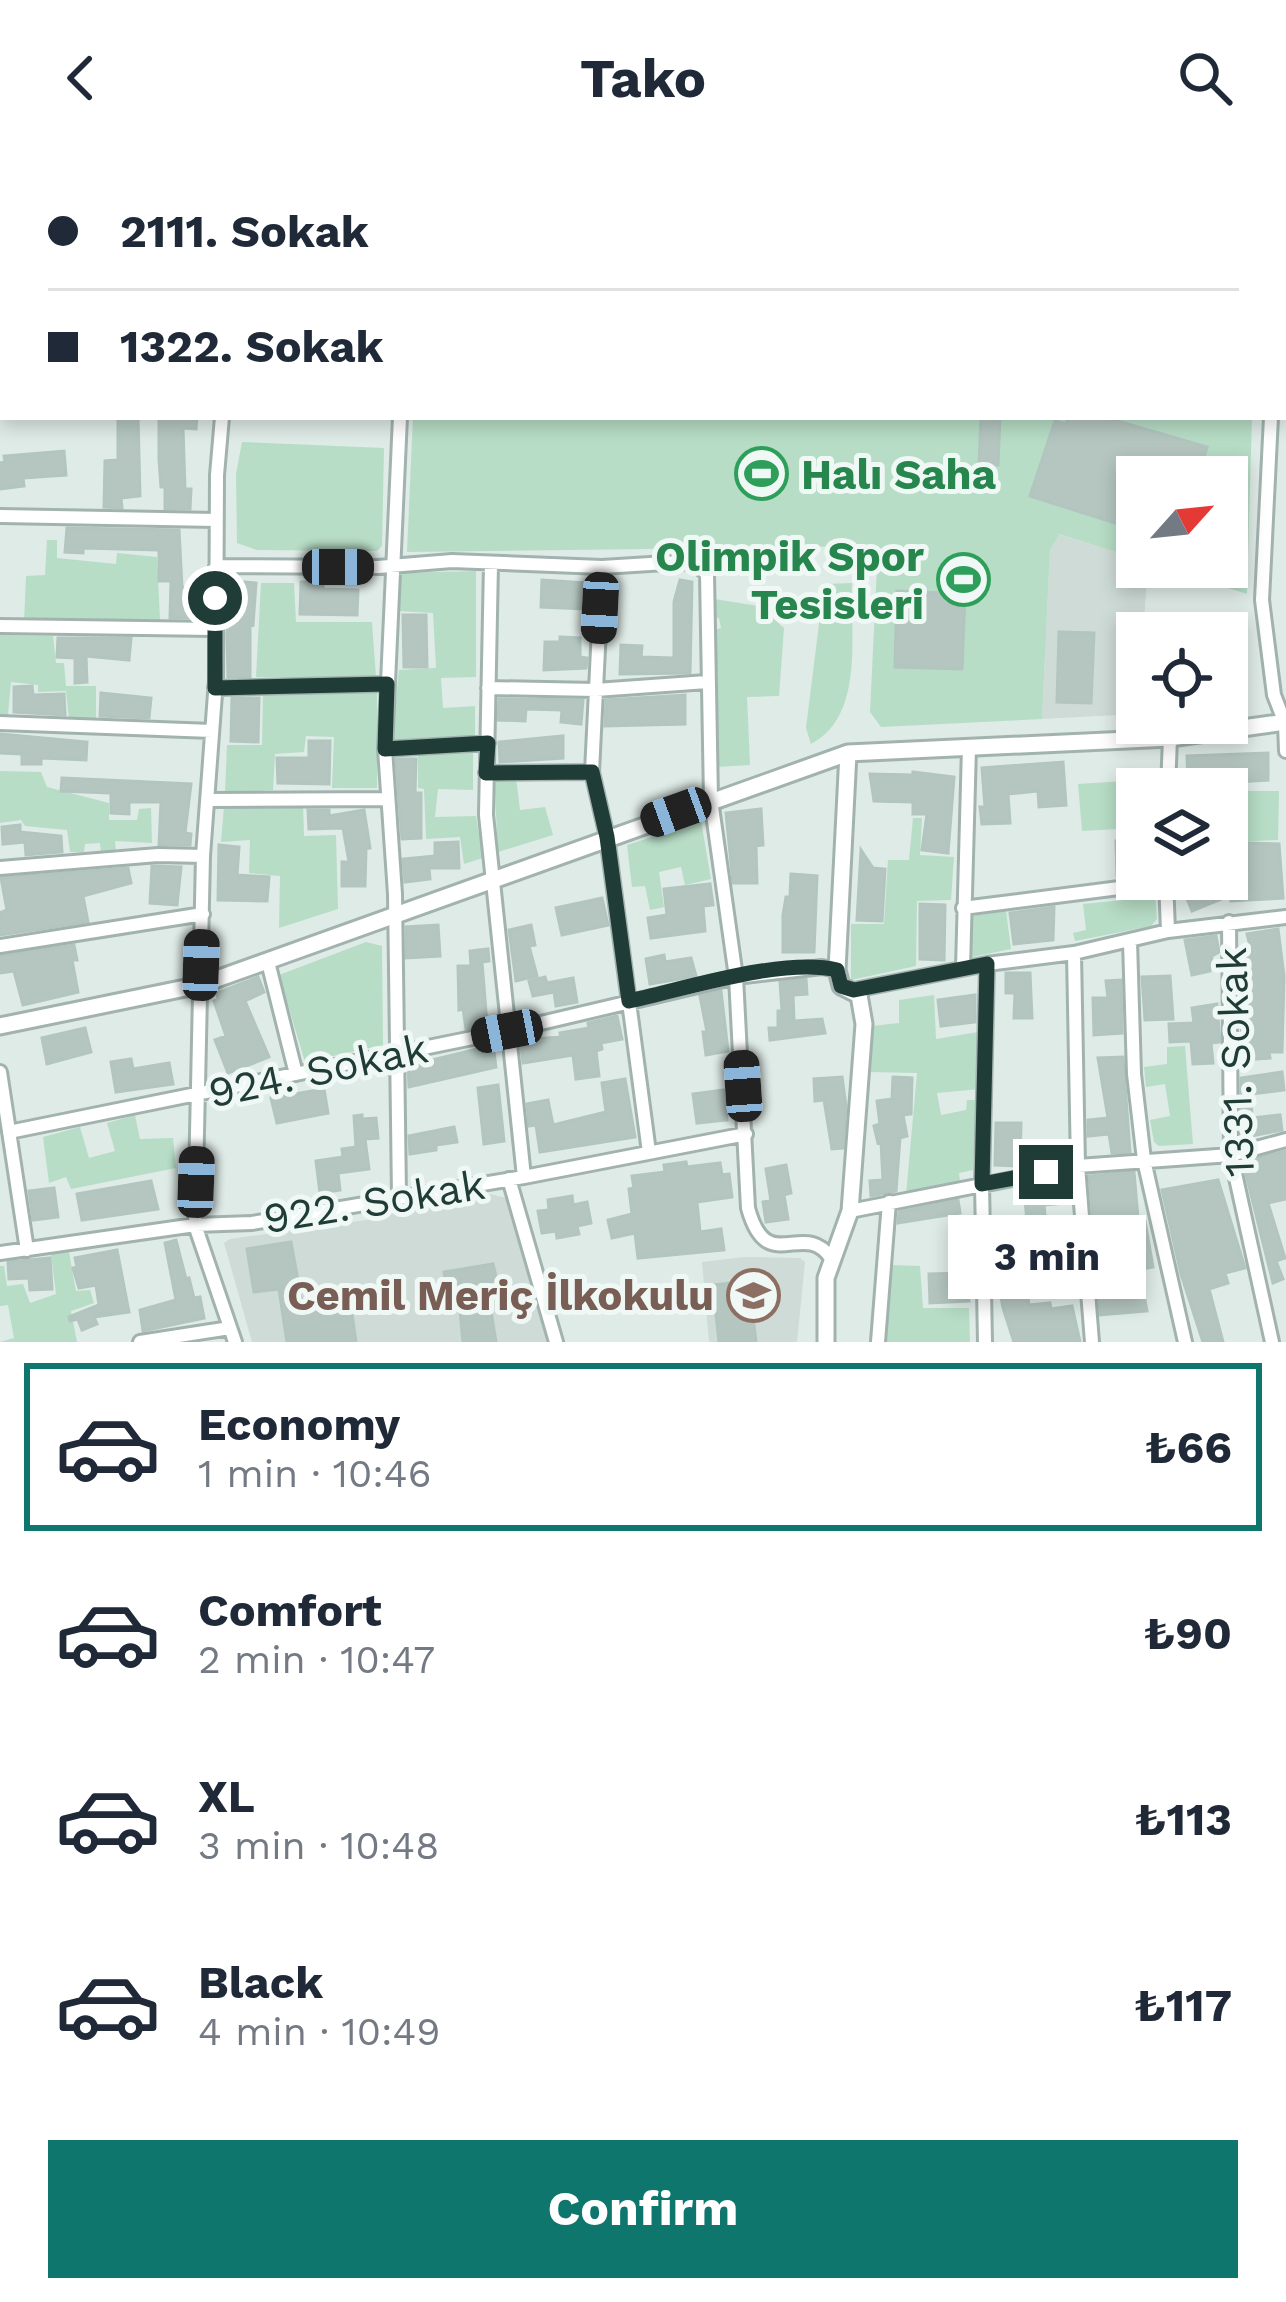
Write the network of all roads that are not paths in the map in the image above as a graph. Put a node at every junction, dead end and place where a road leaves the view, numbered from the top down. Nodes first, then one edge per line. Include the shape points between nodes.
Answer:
1 (222, 420) edge
2 (400, 420) edge
3 (1276, 421) edge
4 (0, 516) edge
5 (216, 520) junction
6 (491, 563) junction
7 (391, 564) junction
8 (216, 566) junction
9 (602, 567) junction
10 (0, 626) edge
11 (214, 629) junction
12 (706, 682) junction
13 (387, 684) junction
14 (215, 688) junction
15 (488, 688) junction
16 (596, 690) junction
17 (0, 723) edge
18 (1286, 723) edge
19 (1248, 728) edge
20 (212, 731) junction
21 (1116, 740) edge
22 (488, 743) junction
23 (969, 747) junction
24 (385, 749) junction
25 (1286, 751) edge
26 (848, 753) junction
27 (592, 772) junction
28 (486, 773) junction
29 (386, 799) junction
30 (209, 800) junction
31 (711, 800) junction
32 (607, 837) junction
33 (203, 856) junction
34 (0, 868) edge
35 (495, 878) junction
36 (1116, 888) edge
37 (1167, 900) edge
38 (963, 908) junction
39 (203, 914) junction
40 (394, 916) junction
41 (1286, 917) edge
42 (1229, 922) junction
43 (1168, 931) junction
44 (1130, 941) junction
45 (0, 946) edge
46 (1074, 952) junction
47 (268, 962) junction
48 (987, 964) junction
49 (963, 968) junction
50 (837, 970) junction
51 (736, 976) junction
52 (200, 985) junction
53 (854, 990) junction
54 (629, 1001) junction
55 (0, 1026) edge
56 (507, 1031) junction
57 (396, 1052) junction
58 (0, 1072) edge
59 (296, 1074) junction
60 (199, 1096) junction
61 (9, 1132) junction
62 (746, 1134) junction
63 (1286, 1140) edge
64 (649, 1152) junction
65 (1231, 1155) junction
66 (1144, 1160) junction
67 (1078, 1166) junction
68 (524, 1177) junction
69 (509, 1179) junction
70 (982, 1184) junction
71 (399, 1196) junction
72 (889, 1202) junction
73 (850, 1211) junction
74 (195, 1225) junction
75 (27, 1250) junction
76 (0, 1253) edge
77 (830, 1258) junction
78 (232, 1335) edge
79 (986, 1341) edge
80 (140, 1342) edge
81 (556, 1342) edge
82 (826, 1342) edge
83 (878, 1342) edge
84 (1092, 1342) edge
85 (1185, 1342) edge
86 (1272, 1342) edge

1 - 5 street
2 - 7 street
3 - 18 street via 1262,601 1274,695
4 - 5 street
5 - 8 street
6 - 7 street
6 - 9 street
6 - 15 street
7 - 8 street
7 - 13 street
8 - 11 street
9 - 12 street via 682,562 707,574
9 - 16 street
10 - 11 street
11 - 14 street
12 - 16 street
12 - 31 street
13 - 14 street
13 - 24 street
14 - 20 street
15 - 16 street
15 - 22 street
16 - 27 street
17 - 20 street
18 - 19 street
18 - 25 street
20 - 30 street
21 - 23 street
22 - 24 street
22 - 28 street
23 - 26 street
23 - 38 street
24 - 29 street
26 - 31 street
26 - 50 street
27 - 28 street
27 - 32 street
28 - 35 street
29 - 30 street
29 - 40 street
30 - 33 street
31 - 32 street
31 - 51 street
32 - 35 street
32 - 54 street
33 - 34 street
33 - 39 street
35 - 40 street
35 - 56 street
36 - 38 street
37 - 43 street
38 - 49 street
39 - 45 street
39 - 52 street
40 - 47 street
40 - 57 street
41 - 42 street
42 - 43 street
42 - 65 street, 1331. Sokak
43 - 44 street
44 - 46 street
44 - 66 street
46 - 48 street
46 - 67 street
47 - 52 street
47 - 59 street
48 - 49 street
48 - 70 street
49 - 53 street
50 - 51 street, 924. Sokak
50 - 53 street via 841,986
51 - 54 street, 924. Sokak
51 - 62 street
52 - 55 street
52 - 60 street
53 - 73 street via 864,1024
54 - 56 street, 924. Sokak
54 - 64 street
56 - 57 street, 924. Sokak
56 - 68 street
57 - 59 street, 924. Sokak
57 - 71 street
58 - 61 street
59 - 60 street, 924. Sokak
60 - 61 street, 924. Sokak
60 - 74 street
61 - 75 street
62 - 64 street, 922. Sokak
62 - 77 street via 755,1232 766,1243 816,1244
63 - 65 street
64 - 68 street, 922. Sokak
65 - 66 street
65 - 86 street, 1331. Sokak
66 - 67 street
66 - 85 street
67 - 70 street
67 - 84 street
68 - 69 street, 922. Sokak
69 - 71 street, 922. Sokak
69 - 81 street
70 - 72 street
70 - 79 street
71 - 74 street, 922. Sokak
72 - 73 street
72 - 83 street
73 - 77 street
74 - 75 street, 922. Sokak
74 - 78 street
75 - 76 street, 922. Sokak
77 - 82 street
78 - 80 street

